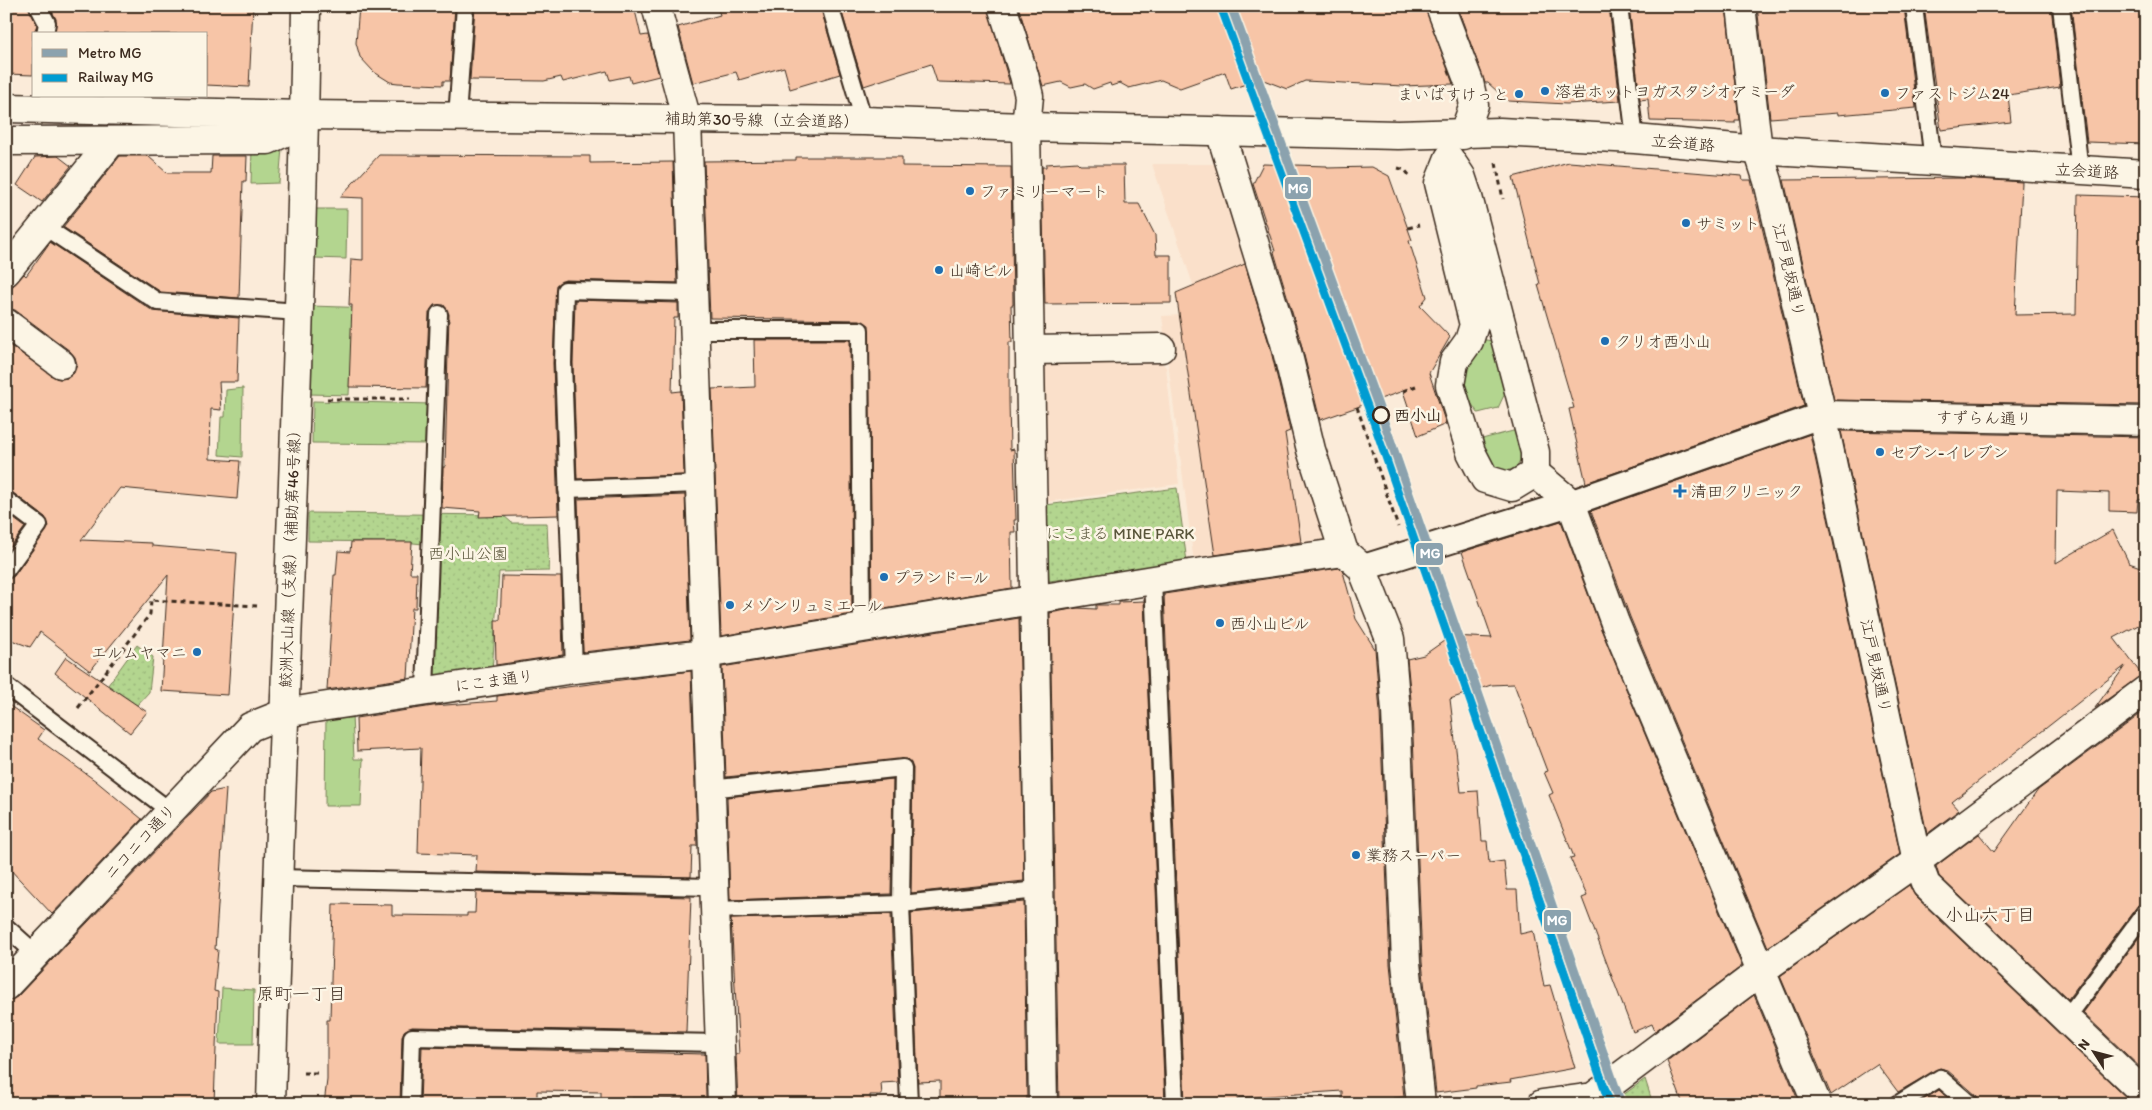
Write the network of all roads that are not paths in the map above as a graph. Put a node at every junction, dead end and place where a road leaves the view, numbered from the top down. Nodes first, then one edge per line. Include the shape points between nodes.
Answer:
1 (38, 6) edge
2 (306, 6) edge
3 (465, 6) edge
4 (656, 6) edge
5 (830, 6) edge
6 (1002, 6) edge
7 (1440, 6) edge
8 (1619, 6) edge
9 (1741, 6) edge
10 (1914, 6) edge
11 (2061, 6) edge
12 (45, 32) edge
13 (35, 102) edge
14 (6, 108) edge
15 (304, 115) junction
16 (457, 117) junction
17 (687, 120) junction
18 (864, 121) junction
19 (1026, 127) junction
20 (1220, 131) junction
21 (1635, 139) junction
22 (18, 141) edge
23 (112, 141) junction
24 (1453, 142) junction
25 (1758, 150) junction
26 (1933, 161) junction
27 (2080, 171) junction
28 (2146, 174) edge
29 (42, 225) junction
30 (6, 272) edge
31 (693, 293) junction
32 (299, 312) junction
33 (439, 314) dead end
34 (6, 324) edge
35 (694, 330) junction
36 (1161, 348) dead end
37 (1031, 350) junction
38 (61, 364) dead end
39 (1822, 415) junction
40 (2146, 421) edge
41 (1535, 473) junction
42 (699, 484) junction
43 (567, 489) junction
44 (6, 500) edge
45 (1571, 503) junction
46 (1353, 560) junction
47 (6, 570) edge
48 (1153, 580) junction
49 (1035, 598) junction
50 (862, 628) junction
51 (705, 654) junction
52 (574, 670) junction
53 (6, 686) edge
54 (425, 690) junction
55 (2146, 690) edge
56 (284, 713) junction
57 (710, 789) junction
58 (170, 811) junction
59 (1917, 861) junction
60 (276, 878) junction
61 (1038, 890) junction
62 (715, 899) junction
63 (901, 904) junction
64 (2146, 911) edge
65 (6, 927) edge
66 (36, 954) junction
67 (1762, 970) junction
68 (6, 986) edge
69 (2066, 1019) junction
70 (720, 1043) junction
71 (2146, 1095) edge
72 (271, 1104) edge
73 (410, 1104) edge
74 (722, 1104) edge
75 (908, 1104) edge
76 (1043, 1104) edge
77 (1175, 1104) edge
78 (1421, 1104) edge
79 (1542, 1104) edge
80 (1817, 1104) edge
81 (1898, 1104) edge
82 (1970, 1104) edge

1 - 12 lane via 47,23
2 - 15 street, 鮫洲大山線（支線）（補助第46号線）
3 - 16 lane
4 - 17 street
5 - 18 lane
6 - 19 street via 1029,96
7 - 24 street via 1469,82 1474,105
8 - 21 lane
9 - 25 street, 江戸見坂通り
10 - 26 lane
11 - 27 lane
13 - 14 street, 補助第30号線（立会道路）
13 - 15 street, 補助第30号線（立会道路）
13 - 22 lane
15 - 16 street, 補助第30号線（立会道路）
15 - 23 street via 283,134 268,140
15 - 32 street, 鮫洲大山線（支線）（補助第46号線）
16 - 17 street, 補助第30号線（立会道路）
17 - 18 street, 補助第30号線（立会道路）
17 - 31 street
18 - 19 street, 補助第30号線（立会道路）
19 - 20 street, 補助第30号線（立会道路）
19 - 37 street
20 - 24 street, 立会道路
20 - 46 street via 1285,343 1310,450
21 - 24 street, 立会道路 via 1500,132
21 - 25 street, 立会道路
22 - 23 street
23 - 29 street
24 - 41 street via 1535,452
24 - 41 street via 1439,183 1474,325 1469,341 1454,362 1450,385 1471,452 1485,479 1512,487
25 - 26 street, 立会道路
25 - 39 street, 江戸見坂通り
26 - 27 street, 立会道路
27 - 28 street, 立会道路
29 - 30 street
29 - 32 lane via 158,302
31 - 35 street
31 - 43 lane via 566,290 563,363
32 - 56 street, 鮫洲大山線（支線）（補助第46号線）
33 - 54 lane
34 - 38 street
35 - 42 street
35 - 50 lane via 860,330
36 - 37 street
37 - 49 street
39 - 40 street, すずらん通り
39 - 45 street
39 - 59 street, 江戸見坂通り
41 - 45 street
42 - 43 lane
42 - 51 street
43 - 52 lane
44 - 47 lane via 40,525
45 - 46 street via 1408,554
45 - 67 street via 1615,623
46 - 48 street, にこま通り
46 - 78 street via 1390,638 1406,963
48 - 49 street, にこま通り
48 - 77 lane
49 - 50 street, にこま通り
49 - 61 street
50 - 51 street, にこま通り
51 - 52 street, にこま通り
51 - 57 street
52 - 54 street, にこま通り
53 - 58 lane
54 - 56 street, にこま通り
55 - 59 street
56 - 58 street, ニコニコ通り via 250,727
56 - 60 street, 鮫洲大山線（支線）（補助第46号線）
57 - 62 street
57 - 63 lane via 903,768
58 - 66 street, ニコニコ通り
59 - 67 street
59 - 69 street, 江戸見坂通り via 1926,885
60 - 62 lane
60 - 72 street, 鮫洲大山線（支線）（補助第46号線）
61 - 63 lane
61 - 76 street
62 - 63 lane
62 - 70 street
63 - 75 lane
64 - 69 lane
65 - 66 lane
66 - 68 street, ニコニコ通り
67 - 79 street via 1593,1097
67 - 80 street
69 - 71 street, 江戸見坂通り
70 - 73 lane via 412,1037
70 - 74 street
81 - 82 lane via 1940,1078

